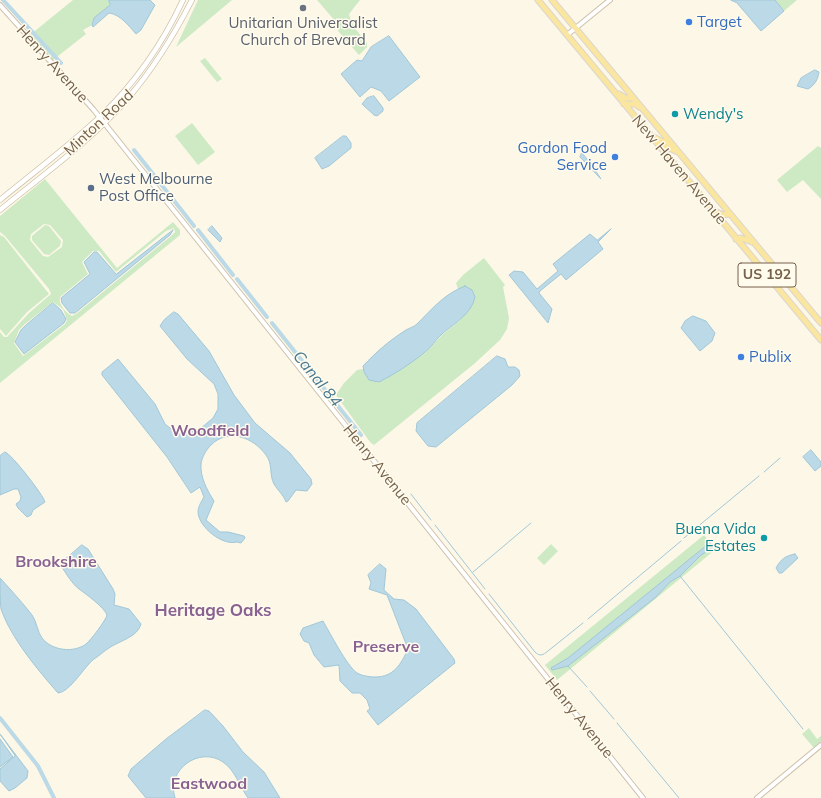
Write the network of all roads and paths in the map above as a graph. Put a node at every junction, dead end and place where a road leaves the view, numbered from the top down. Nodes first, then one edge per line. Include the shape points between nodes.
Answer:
1 (183, 0) edge
2 (192, 0) edge
3 (538, 0) edge
4 (552, 0) edge
5 (610, 0) edge
6 (0, 5) edge
7 (173, 21) junction
8 (181, 22) junction
9 (575, 28) junction
10 (567, 35) junction
11 (614, 92) junction
12 (633, 98) junction
13 (624, 104) junction
14 (99, 118) junction
15 (651, 119) junction
16 (103, 123) junction
17 (649, 134) junction
18 (671, 143) junction
19 (661, 148) junction
20 (679, 152) junction
21 (0, 200) edge
22 (0, 210) edge
23 (713, 210) junction
24 (730, 214) junction
25 (736, 239) junction
26 (755, 244) junction
27 (821, 323) edge
28 (821, 340) edge
29 (821, 745) edge
30 (643, 798) edge
31 (757, 798) edge

1 - 7 main road, Minton Road
2 - 8 main road, Minton Road
3 - 10 main road, New Haven Avenue / US 192
4 - 9 main road, New Haven Avenue / US 192
5 - 9 street
6 - 14 street, Henry Avenue
7 - 8 main road
7 - 14 main road, Minton Road via 146,63
8 - 16 main road, Minton Road via 160,58 139,85
9 - 10 street
9 - 12 main road, New Haven Avenue / US 192
10 - 11 main road, New Haven Avenue / US 192
11 - 12 main road via 625,98
11 - 13 main road, New Haven Avenue / US 192
12 - 15 main road, New Haven Avenue / US 192
13 - 15 main road via 635,104
13 - 17 main road, New Haven Avenue / US 192
14 - 16 street, Henry Avenue
14 - 21 main road, Minton Road
15 - 18 main road, New Haven Avenue / US 192
16 - 22 main road, Minton Road
16 - 30 street, Henry Avenue
17 - 18 main road
17 - 19 main road, New Haven Avenue / US 192
18 - 20 main road, New Haven Avenue / US 192
19 - 20 main road via 667,147
19 - 23 main road, New Haven Avenue / US 192
20 - 24 main road, New Haven Avenue / US 192
23 - 24 main road via 723,215
23 - 25 main road, New Haven Avenue / US 192
24 - 26 main road, New Haven Avenue / US 192
25 - 26 main road via 745,239
25 - 28 main road, New Haven Avenue / US 192
26 - 27 main road, New Haven Avenue / US 192
29 - 31 street

